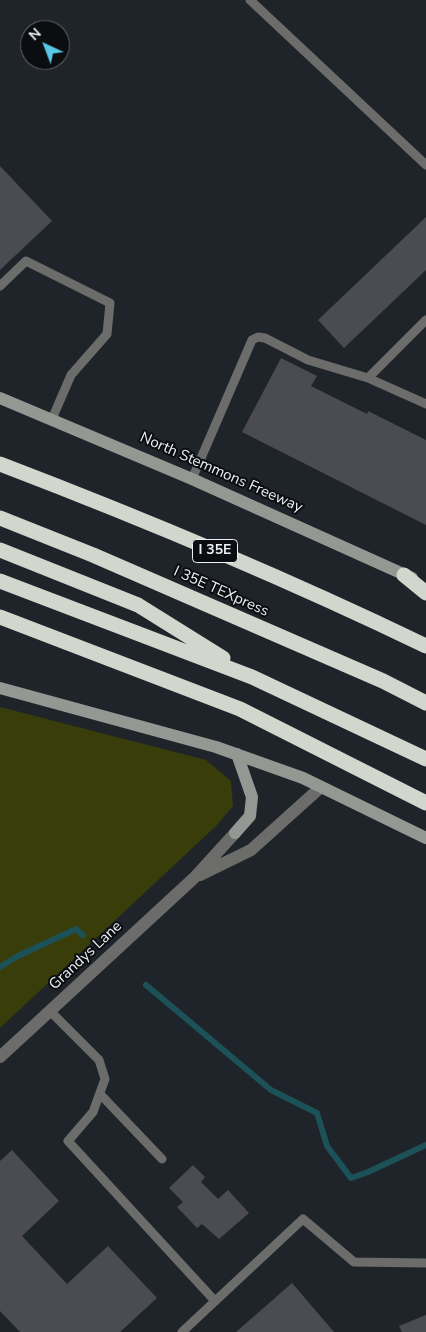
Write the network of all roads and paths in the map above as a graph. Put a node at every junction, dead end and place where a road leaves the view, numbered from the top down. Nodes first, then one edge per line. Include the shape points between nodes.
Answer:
1 (250, 0) edge
2 (426, 164) edge
3 (0, 286) edge
4 (426, 320) edge
5 (368, 378) junction
6 (0, 398) edge
7 (426, 404) edge
8 (52, 419) junction
9 (0, 464) edge
10 (192, 479) junction
11 (0, 518) edge
12 (0, 550) edge
13 (404, 575) junction
14 (0, 581) edge
15 (426, 584) edge
16 (426, 593) edge
17 (0, 617) edge
18 (426, 646) edge
19 (252, 677) junction
20 (0, 688) edge
21 (426, 703) edge
22 (237, 754) junction
23 (426, 759) edge
24 (322, 787) junction
25 (426, 804) edge
26 (235, 833) joint
27 (426, 838) edge
28 (194, 878) junction
29 (50, 1011) junction
30 (0, 1057) edge
31 (100, 1094) junction
32 (162, 1159) dead end
33 (426, 1263) edge
34 (215, 1301) junction
35 (182, 1332) edge

1 - 2 lane
3 - 8 lane via 26,261 110,303 107,334 71,375
4 - 5 lane
5 - 7 lane
5 - 10 lane via 308,360 265,338 252,340
6 - 8 main road, North Stemmons Freeway
8 - 10 main road, North Stemmons Freeway
9 - 18 highway, I 35E via 176,534
10 - 13 main road, North Stemmons Freeway
11 - 21 highway, I 35E TEXpress via 93,555 383,681
12 - 19 highway via 138,605
13 - 15 main road, North Stemmons Freeway
13 - 16 highway
14 - 19 highway
17 - 25 highway via 240,709
19 - 23 highway
20 - 22 main road
22 - 24 main road
22 - 26 main road via 252,798 250,816
24 - 27 main road
24 - 28 street, Grandys Lane via 251,850
26 - 28 street, Grandys Lane
28 - 29 street, Grandys Lane
29 - 30 street, Grandys Lane
29 - 31 lane via 100,1060 105,1079
31 - 32 lane
31 - 34 lane via 93,1112 68,1141
33 - 34 lane via 354,1262 303,1219
34 - 35 lane

